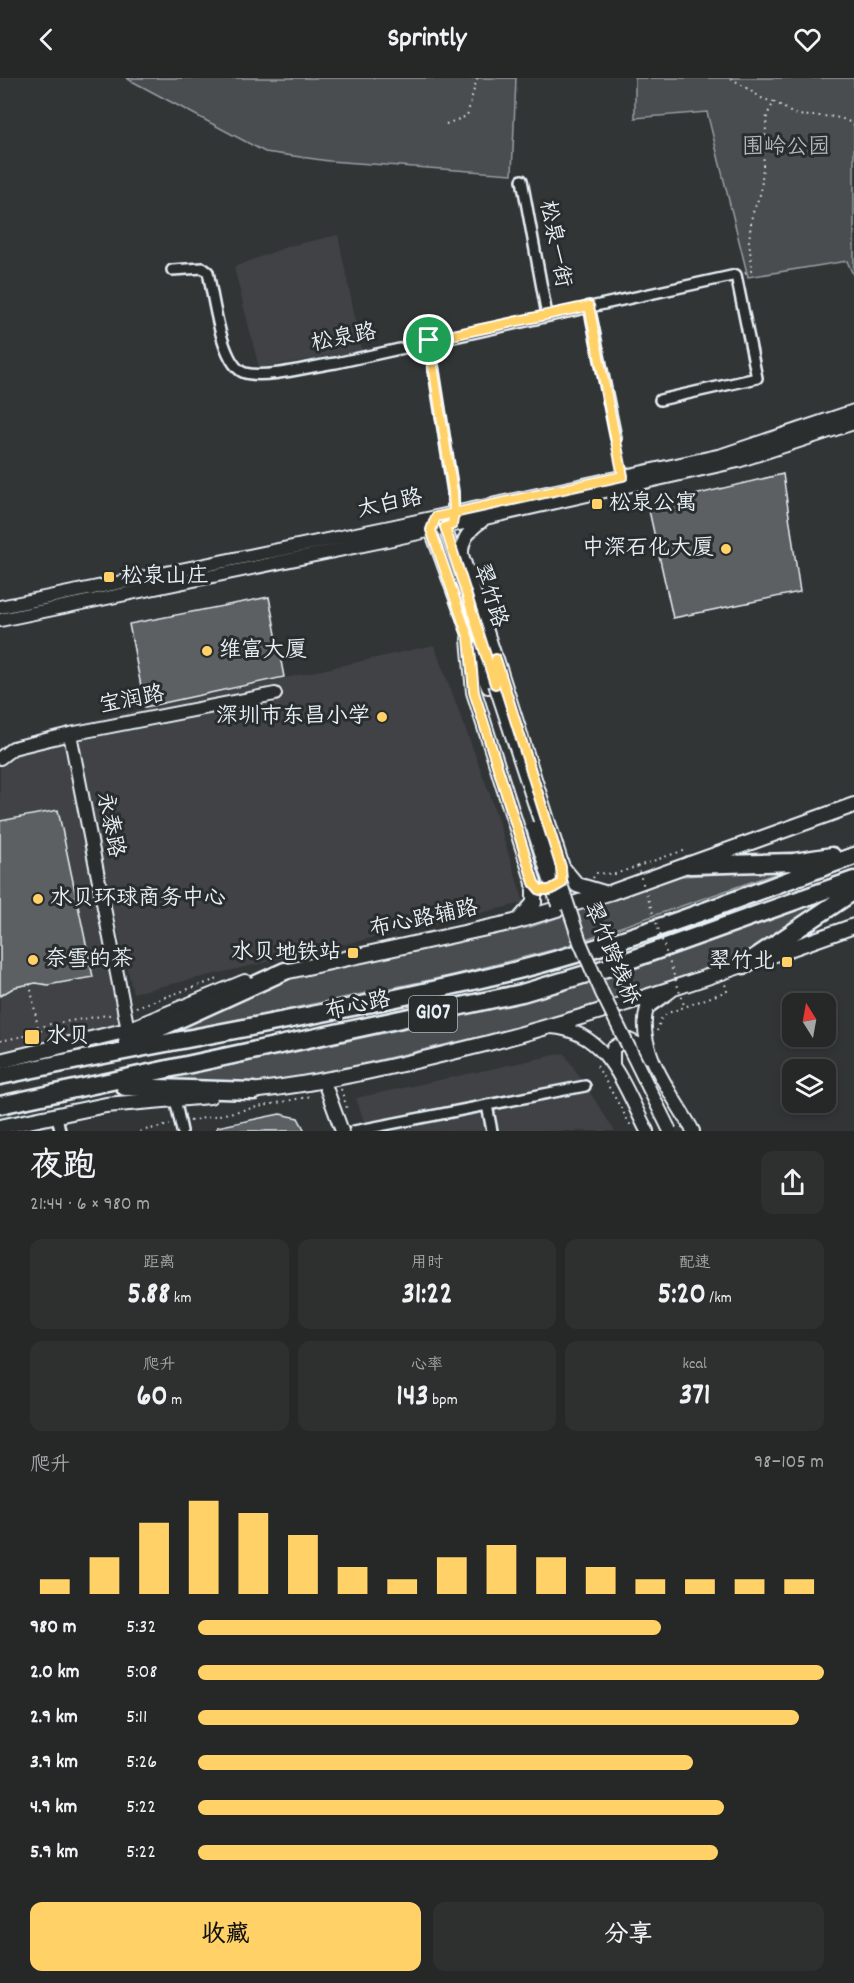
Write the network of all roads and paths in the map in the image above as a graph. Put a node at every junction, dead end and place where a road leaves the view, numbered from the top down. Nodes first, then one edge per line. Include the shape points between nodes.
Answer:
1 (477, 78) edge
2 (731, 78) edge
3 (774, 102) junction
4 (446, 124) dead end
5 (854, 125) edge
6 (522, 180) dead end
7 (172, 270) dead end
8 (736, 275) junction
9 (589, 306) junction
10 (547, 315) junction
11 (429, 340) junction
12 (660, 400) dead end
13 (854, 411) edge
14 (854, 423) edge
15 (616, 438) joint
16 (623, 476) junction
17 (491, 516) junction
18 (447, 521) junction
19 (431, 530) junction
20 (0, 607) edge
21 (0, 620) edge
22 (469, 639) junction
23 (496, 659) junction
24 (491, 685) junction
25 (275, 694) dead end
26 (70, 735) junction
27 (0, 758) edge
28 (854, 806) edge
29 (854, 854) edge
30 (686, 858) junction
31 (637, 866) junction
32 (561, 867) junction
33 (596, 873) dead end
34 (854, 880) edge
35 (534, 883) junction
36 (854, 891) edge
37 (612, 892) junction
38 (514, 922) junction
39 (854, 926) edge
40 (744, 966) junction
41 (285, 971) junction
42 (733, 982) dead end
43 (30, 984) dead end
44 (725, 984) junction
45 (715, 988) dead end
46 (674, 996) junction
47 (687, 997) dead end
48 (684, 1005) junction
49 (117, 1014) dead end
50 (654, 1021) dead end
51 (551, 1026) junction
52 (128, 1030) junction
53 (39, 1033) junction
54 (0, 1041) edge
55 (92, 1056) junction
56 (0, 1061) edge
57 (596, 1062) dead end
58 (656, 1064) junction
59 (614, 1067) junction
60 (0, 1076) edge
61 (324, 1082) junction
62 (352, 1086) dead end
63 (585, 1086) dead end
64 (254, 1091) junction
65 (311, 1096) dead end
66 (175, 1099) junction
67 (1, 1105) edge
68 (487, 1105) junction
69 (347, 1110) dead end
70 (57, 1115) junction
71 (189, 1121) dead end
72 (0, 1127) edge
73 (179, 1127) edge
74 (60, 1131) edge
75 (140, 1131) edge
76 (342, 1131) edge
77 (354, 1131) edge
78 (492, 1131) edge
79 (633, 1131) edge
80 (647, 1131) edge
81 (663, 1131) edge
82 (670, 1131) edge
83 (693, 1131) edge

1 - 4 path via 467,116
2 - 3 path
3 - 5 path via 797,115 836,116
3 - 8 path via 768,115 761,192 752,215 752,268
6 - 10 street, 松泉一街
7 - 11 street, 松泉路 via 203,268 208,272 223,343 233,363 244,373 275,373 336,363
8 - 9 street, 松泉路
8 - 12 street via 757,378
9 - 10 street, 松泉路
9 - 15 street
10 - 11 street, 松泉路
11 - 18 street via 453,492
13 - 16 main road, 太白路 via 744,449
14 - 17 main road, 太白路 via 747,458
15 - 16 path
16 - 18 main road, 太白路
17 - 18 main road, 太白路
17 - 23 main road, 翠竹路 via 474,526 462,548
18 - 19 main road
18 - 20 main road, 太白路
18 - 24 main road, 翠竹路
19 - 21 main road, 太白路
19 - 22 main road, 翠竹路
22 - 24 main road, 翠竹路
22 - 35 main road via 474,692
23 - 24 main road, 翠竹路
23 - 32 main road
24 - 81 main road, 翠竹跨线桥, bridge via 550,884 574,948 621,1052
24 - 82 main road, 翠竹跨线桥, bridge via 580,942
25 - 26 main road, 宝润路
26 - 27 main road, 宝润路 via 13,748
26 - 52 main road, 永泰路
28 - 30 main road, 布心路辅路
29 - 30 highway via 794,862
29 - 55 highway, 布心路 / G107 via 684,918 507,973 318,1014
30 - 31 path
30 - 37 main road, 布心路辅路
31 - 33 path via 615,874
31 - 48 path, bridge
32 - 35 main road via 563,880 556,888 542,890
32 - 37 main road via 582,888
34 - 67 highway, 布心路 / G107 via 613,966 522,993
35 - 38 main road via 532,908
36 - 40 highway
37 - 38 main road, 布心路辅路
38 - 41 main road, 布心路辅路
39 - 40 main road
40 - 46 main road
41 - 52 main road, 布心路辅路 via 238,984
41 - 55 highway
42 - 44 path
43 - 53 path
44 - 45 path
44 - 48 path via 727,991
46 - 47 path
46 - 51 main road
46 - 58 main road via 647,1008 644,1021
48 - 50 path via 661,1019 656,1037
49 - 53 path via 109,1012 45,1024
51 - 59 main road via 596,1043
51 - 61 main road
52 - 56 main road, 布心路辅路
53 - 54 path
55 - 60 highway, 布心路 / G107
57 - 79 path
58 - 59 main road via 638,1044 627,1039 613,1048
58 - 83 main road
59 - 80 main road
61 - 64 main road
61 - 76 main road
62 - 69 path via 340,1089
63 - 68 street
64 - 66 main road
64 - 67 highway via 133,1086
65 - 71 path
66 - 70 main road
66 - 73 street
68 - 77 street
68 - 78 street
70 - 72 main road
70 - 74 street
73 - 75 path

